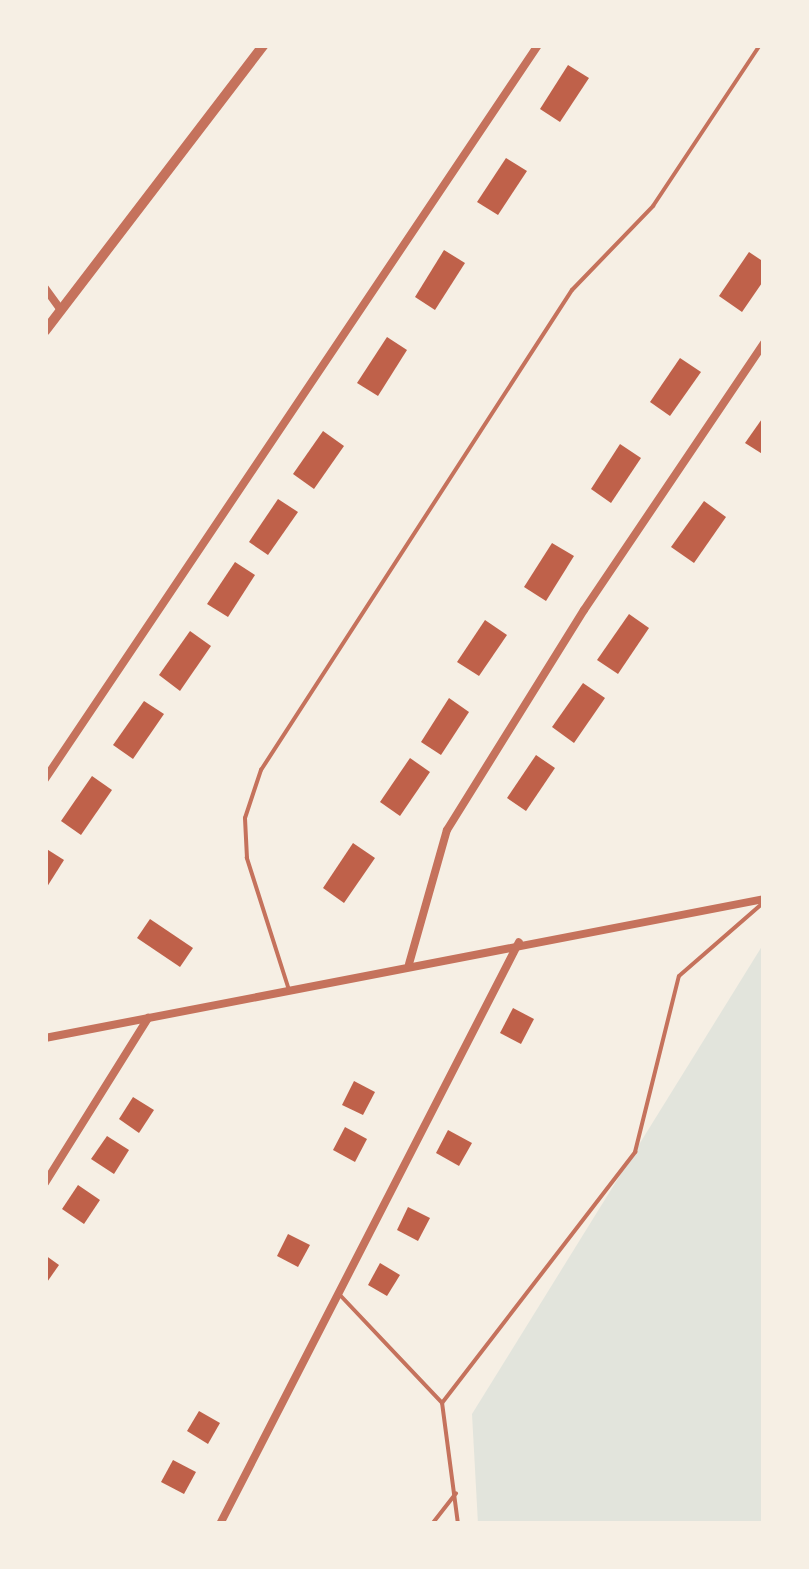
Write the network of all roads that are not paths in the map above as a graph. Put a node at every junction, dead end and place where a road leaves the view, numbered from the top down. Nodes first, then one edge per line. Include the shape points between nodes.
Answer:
1 (264, 45) edge
2 (538, 45) edge
3 (760, 45) edge
4 (45, 288) edge
5 (61, 310) junction
6 (45, 331) edge
7 (764, 342) edge
8 (45, 780) edge
9 (764, 901) edge
10 (519, 942) junction
11 (409, 964) junction
12 (290, 990) junction
13 (148, 1018) junction
14 (45, 1038) edge
15 (45, 1183) edge
16 (338, 1293) junction
17 (442, 1403) junction
18 (456, 1493) junction
19 (220, 1524) edge
20 (432, 1524) edge
21 (458, 1524) edge

1 - 5 street
2 - 8 street
3 - 12 lane via 653,206 562,304 261,770 245,818 247,858
4 - 5 street
5 - 6 street
7 - 11 street via 584,610 448,830
9 - 10 street
9 - 17 lane via 679,976 635,1152
10 - 11 street
10 - 16 street
11 - 12 street
12 - 13 street
13 - 14 street
13 - 15 street
16 - 17 lane
16 - 19 street
17 - 18 lane
18 - 20 lane
18 - 21 lane

